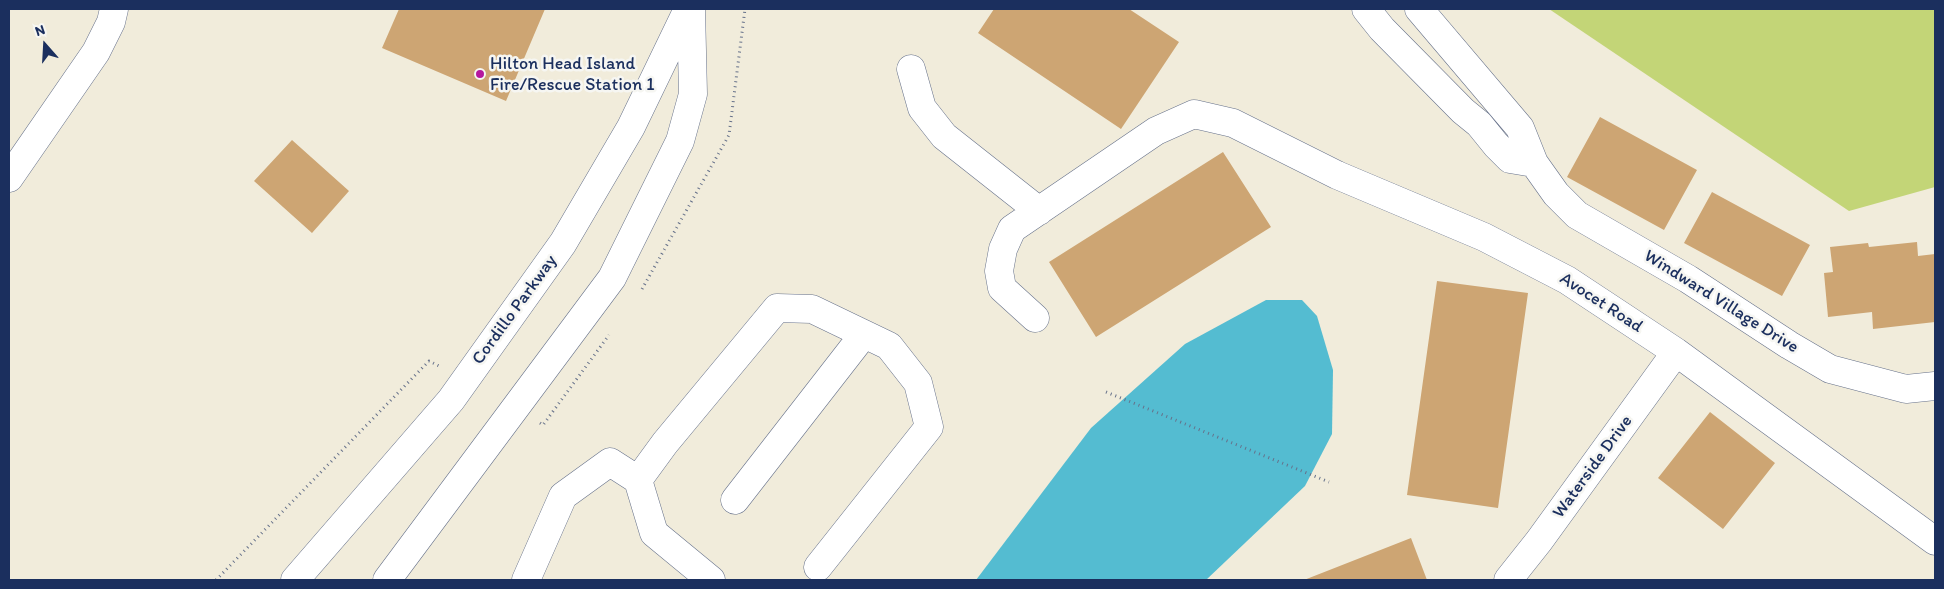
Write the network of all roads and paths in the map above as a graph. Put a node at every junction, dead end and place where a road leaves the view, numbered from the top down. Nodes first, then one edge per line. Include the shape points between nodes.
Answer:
1 (117, 9) edge
2 (690, 9) edge
3 (1366, 9) edge
4 (1418, 9) edge
5 (911, 69) dead end
6 (1534, 163) junction
7 (9, 178) edge
8 (1040, 210) junction
9 (1035, 318) dead end
10 (864, 334) junction
11 (1676, 352) junction
12 (1935, 386) edge
13 (1106, 392) dead end
14 (638, 480) junction
15 (1329, 482) dead end
16 (735, 500) dead end
17 (1935, 541) edge
18 (818, 567) dead end
19 (295, 580) edge
20 (387, 580) edge
21 (526, 580) edge
22 (711, 580) edge
23 (1508, 580) edge

1 - 7 street via 96,52
2 - 19 street, Cordillo Parkway via 631,127 564,243 451,400
2 - 20 street, Cordillo Parkway via 692,94 680,141 612,278
3 - 6 street via 1510,159
4 - 6 street, Windward Village Drive via 1520,128
5 - 8 street via 922,108 944,136
6 - 12 street, Windward Village Drive via 1556,194 1578,215 1688,279 1830,369 1906,389
8 - 9 street, Avocet Road via 1012,229 1003,249 999,271 1002,288
8 - 11 street, Avocet Road via 1156,131 1194,114 1233,123 1337,175 1484,237 1567,280
10 - 14 street via 812,309 777,308
10 - 16 street
10 - 18 street via 888,346 918,383 929,427
11 - 17 street, Avocet Road
11 - 23 street, Waterside Drive
13 - 15 path
14 - 21 street via 610,462 563,496
14 - 22 street via 654,533

